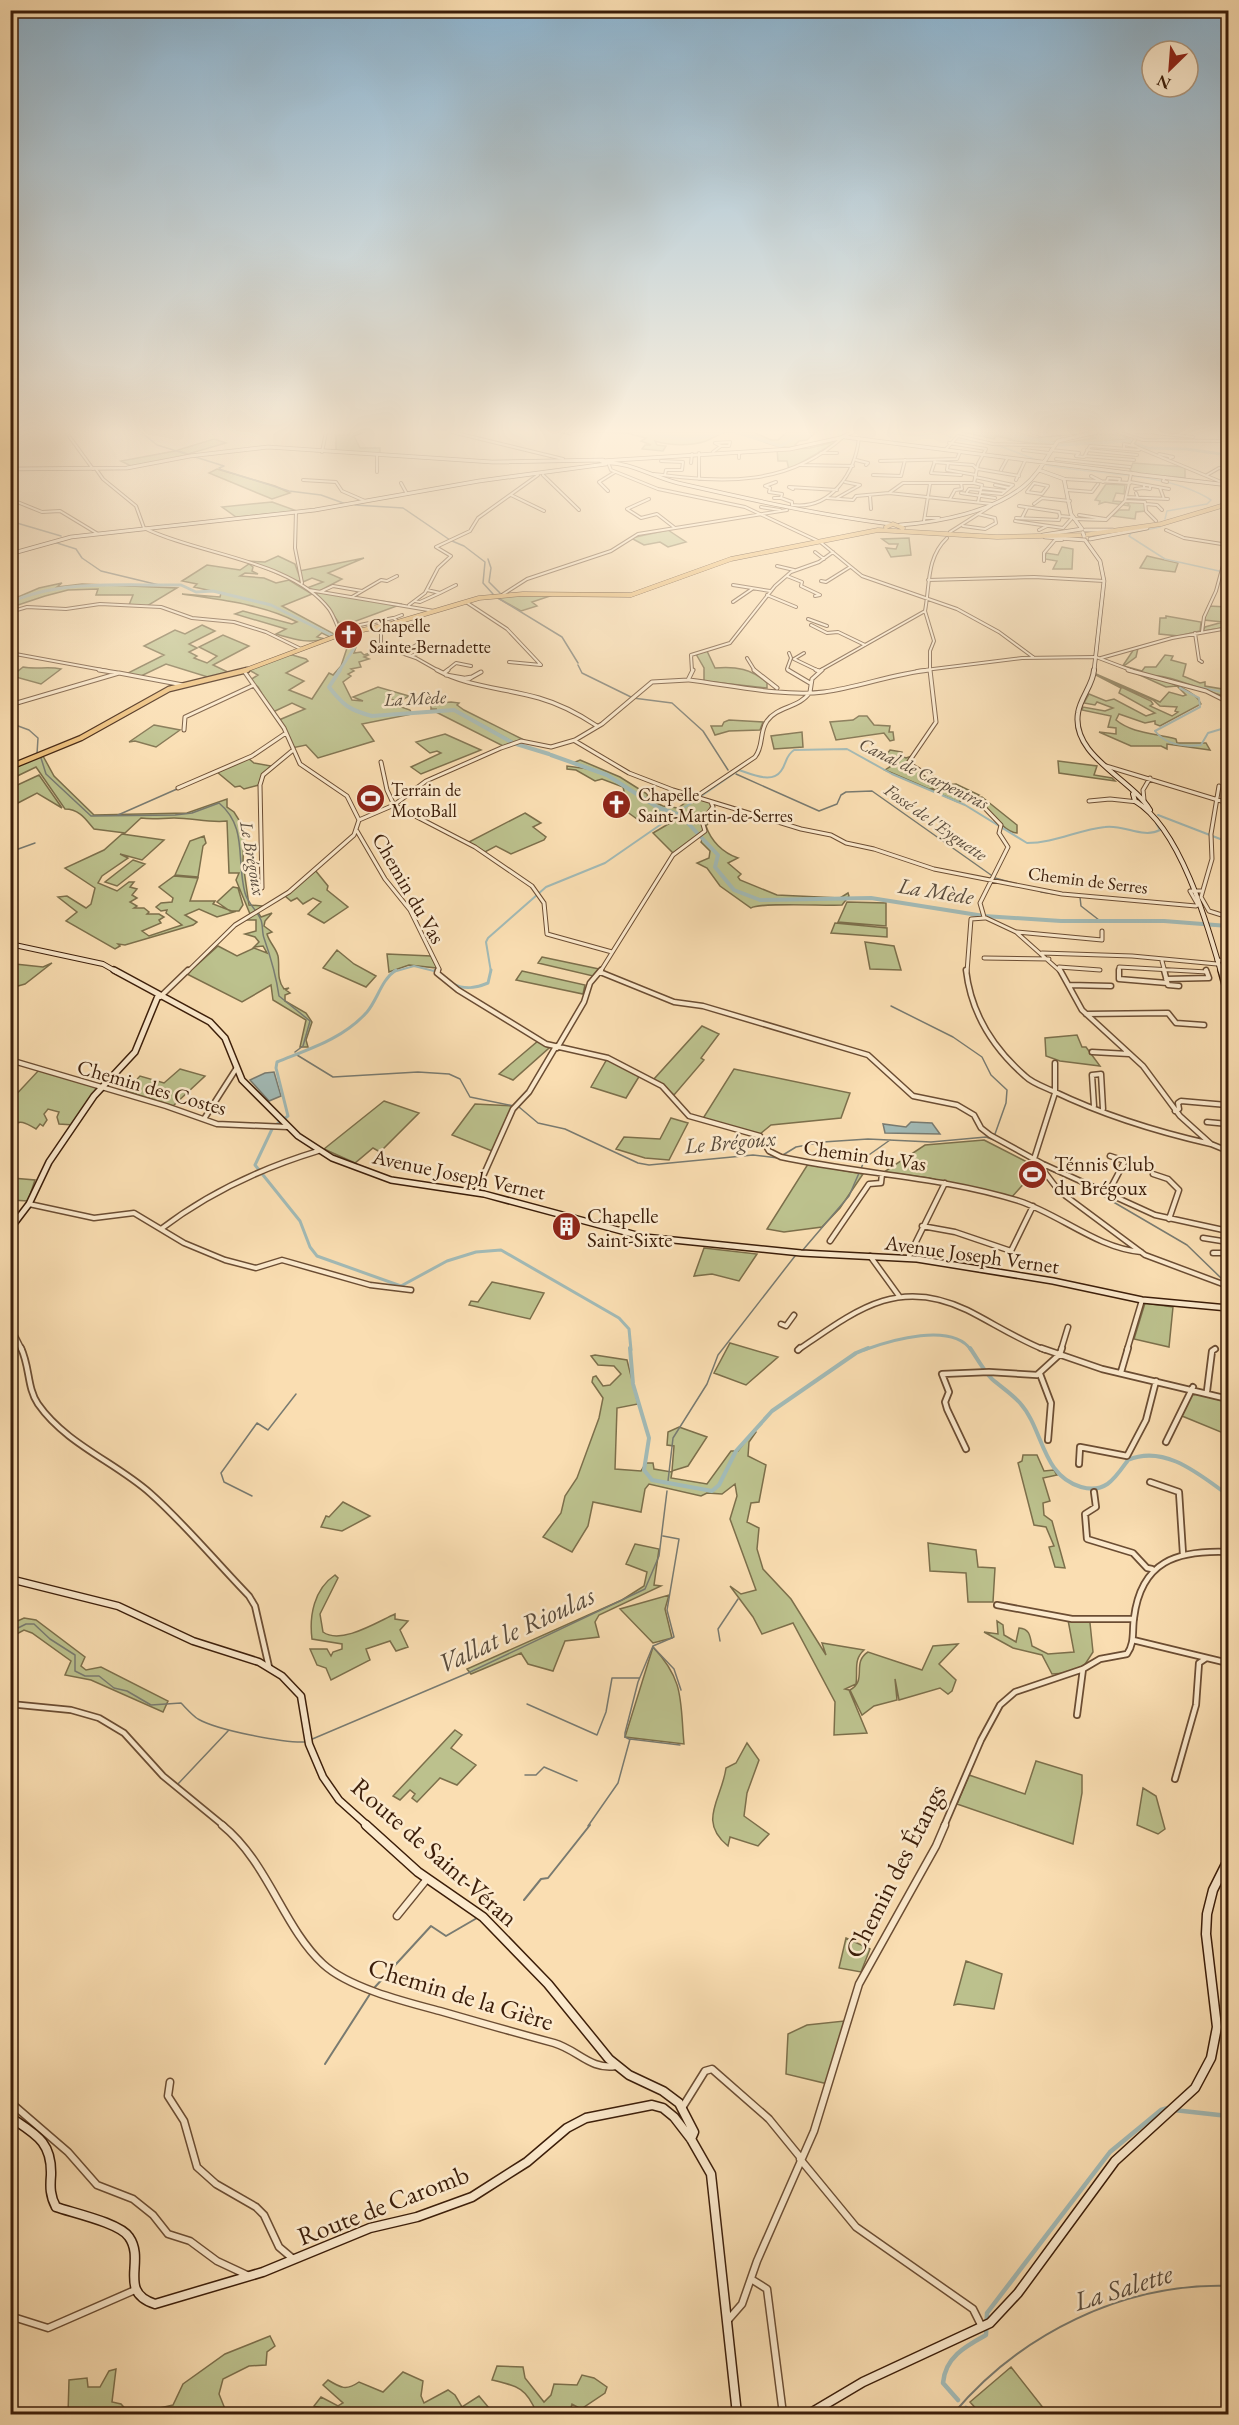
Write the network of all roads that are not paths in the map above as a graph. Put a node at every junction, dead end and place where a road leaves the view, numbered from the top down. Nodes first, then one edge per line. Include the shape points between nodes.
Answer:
1 (41, 545) edge
2 (179, 545) edge
3 (294, 545) edge
4 (440, 545) edge
5 (620, 545) edge
6 (795, 545) edge
7 (824, 545) edge
8 (941, 545) edge
9 (1051, 545) edge
10 (1090, 545) edge
11 (1228, 546) edge
12 (785, 547) junction
13 (791, 552) dead end
14 (815, 552) dead end
15 (833, 552) junction
16 (10, 554) edge
17 (824, 559) junction
18 (1044, 561) dead end
19 (777, 566) dead end
20 (850, 567) junction
21 (796, 571) junction
22 (397, 576) dead end
23 (787, 576) junction
24 (928, 579) junction
25 (820, 581) dead end
26 (1104, 581) junction
27 (302, 583) junction
28 (456, 585) dead end
29 (733, 585) dead end
30 (754, 588) junction
31 (308, 590) junction
32 (427, 590) junction
33 (362, 591) junction
34 (771, 591) junction
35 (319, 592) junction
36 (440, 593) junction
37 (501, 595) junction
38 (767, 595) junction
39 (815, 596) dead end
40 (351, 598) junction
41 (928, 598) junction
42 (415, 600) junction
43 (466, 602) junction
44 (733, 602) dead end
45 (409, 605) junction
46 (796, 607) dead end
47 (925, 610) junction
48 (434, 611) junction
49 (10, 612) edge
50 (402, 615) dead end
51 (393, 618) junction
52 (808, 619) dead end
53 (399, 622) junction
54 (360, 624) dead end
55 (811, 625) dead end
56 (827, 626) junction
57 (381, 627) junction
58 (823, 628) dead end
59 (1228, 628) edge
60 (837, 631) junction
61 (1202, 632) junction
62 (1195, 633) junction
63 (339, 635) junction
64 (422, 642) dead end
65 (865, 645) junction
66 (433, 646) dead end
67 (301, 649) junction
68 (789, 652) dead end
69 (10, 653) edge
70 (401, 653) junction
71 (804, 653) dead end
72 (410, 656) junction
73 (747, 658) dead end
74 (1033, 658) junction
75 (1098, 658) junction
76 (509, 662) dead end
77 (1202, 662) dead end
78 (471, 666) dead end
79 (931, 670) junction
80 (244, 671) junction
81 (481, 672) dead end
82 (819, 672) junction
83 (119, 673) junction
84 (444, 673) junction
85 (688, 680) junction
86 (810, 683) junction
87 (183, 685) junction
88 (254, 685) junction
89 (778, 689) junction
90 (810, 692) junction
91 (1228, 702) edge
92 (10, 705) edge
93 (597, 726) junction
94 (184, 730) dead end
95 (286, 733) junction
96 (575, 740) junction
97 (292, 751) junction
98 (381, 762) dead end
99 (1106, 766) junction
100 (10, 767) edge
101 (1150, 778) junction
102 (1219, 786) dead end
103 (178, 788) dead end
104 (698, 797) junction
105 (1216, 797) junction
106 (708, 800) junction
107 (1139, 800) junction
108 (1089, 801) dead end
109 (1228, 803) edge
110 (394, 805) junction
111 (358, 820) junction
112 (357, 831) junction
113 (992, 879) junction
114 (262, 888) dead end
115 (1194, 890) junction
116 (1201, 891) junction
117 (984, 917) junction
118 (1228, 917) edge
119 (1102, 931) dead end
120 (1018, 933) junction
121 (1074, 939) dead end
122 (10, 944) edge
123 (612, 952) junction
124 (1042, 953) junction
125 (984, 958) dead end
126 (1048, 959) junction
127 (1162, 961) junction
128 (1228, 961) edge
129 (1217, 962) junction
130 (1059, 967) junction
131 (1163, 967) junction
132 (1100, 970) dead end
133 (600, 972) junction
134 (1167, 981) junction
135 (1069, 985) junction
136 (1111, 986) dead end
137 (1179, 986) dead end
138 (1228, 996) edge
139 (160, 997) junction
140 (153, 1005) joint
141 (578, 1013) joint
142 (1086, 1014) junction
143 (1204, 1025) dead end
144 (556, 1048) junction
145 (1092, 1052) dead end
146 (1130, 1054) junction
147 (10, 1060) edge
148 (1055, 1063) dead end
149 (236, 1070) junction
150 (102, 1087) junction
151 (1055, 1093) junction
152 (1227, 1105) edge
153 (1094, 1106) junction
154 (1103, 1109) junction
155 (1175, 1111) junction
156 (204, 1119) junction
157 (1207, 1122) dead end
158 (1228, 1124) edge
159 (288, 1127) junction
160 (1211, 1144) junction
161 (318, 1151) junction
162 (1228, 1151) edge
163 (1110, 1156) dead end
164 (1034, 1159) junction
165 (1042, 1166) junction
166 (260, 1173) joint
167 (882, 1174) junction
168 (1153, 1174) dead end
169 (945, 1183) junction
170 (476, 1192) junction
171 (1108, 1193) junction
172 (29, 1204) junction
173 (1033, 1206) junction
174 (10, 1218) edge
175 (1169, 1219) junction
176 (18, 1220) junction
177 (922, 1226) junction
178 (10, 1229) edge
179 (161, 1229) junction
180 (1228, 1231) edge
181 (1203, 1238) dead end
182 (830, 1241) dead end
183 (1228, 1242) edge
184 (1141, 1252) junction
185 (1213, 1253) dead end
186 (1228, 1253) edge
187 (870, 1256) junction
188 (908, 1258) junction
189 (1228, 1287) edge
190 (411, 1290) dead end
191 (899, 1296) junction
192 (1142, 1300) junction
193 (1228, 1308) edge
194 (794, 1315) dead end
195 (781, 1324) dead end
196 (10, 1326) edge
197 (1068, 1327) dead end
198 (1215, 1349) dead end
199 (798, 1350) dead end
200 (1060, 1354) junction
201 (1121, 1372) junction
202 (1040, 1374) junction
203 (1156, 1381) junction
204 (1193, 1387) junction
205 (1207, 1391) junction
206 (1228, 1399) edge
207 (1048, 1440) dead end
208 (1166, 1442) dead end
209 (966, 1449) dead end
210 (1079, 1464) dead end
211 (1150, 1482) dead end
212 (1094, 1492) dead end
213 (1228, 1552) edge
214 (1183, 1554) junction
215 (1152, 1569) junction
216 (10, 1579) edge
217 (997, 1605) dead end
218 (1134, 1619) junction
219 (1133, 1640) junction
220 (1205, 1659) junction
221 (1228, 1663) edge
222 (268, 1667) junction
223 (1083, 1669) junction
224 (10, 1704) edge
225 (1077, 1715) dead end
226 (1174, 1779) dead end
227 (1228, 1860) edge
228 (427, 1879) junction
229 (397, 1916) dead end
230 (616, 2066) junction
231 (170, 2082) dead end
232 (10, 2103) edge
233 (682, 2108) junction
234 (10, 2117) edge
235 (691, 2139) junction
236 (801, 2158) junction
237 (298, 2259) junction
238 (250, 2277) junction
239 (751, 2279) junction
240 (135, 2289) junction
241 (10, 2316) edge
242 (727, 2321) junction
243 (985, 2325) junction
244 (736, 2415) edge
245 (783, 2415) edge
246 (809, 2415) edge
247 (1071, 2415) edge
248 (1095, 2415) edge

1 - 16 main road
2 - 27 street via 245,562
3 - 27 street
4 - 32 street via 437,550 451,556 438,568
5 - 37 street via 527,579
6 - 12 main road
7 - 15 street
8 - 24 street via 934,554
9 - 18 street via 1044,553
10 - 26 main road via 1102,567
11 - 61 street via 1214,596 1205,610
12 - 13 street
12 - 37 main road via 724,561 631,595
14 - 17 street
15 - 17 street
15 - 20 street
17 - 21 street
19 - 21 street
20 - 25 street via 826,582
20 - 41 street via 890,588
21 - 23 street
22 - 33 street
23 - 34 street
23 - 39 street via 820,595
24 - 26 street via 1034,577
24 - 41 street
26 - 75 main road
27 - 31 street
28 - 36 street
29 - 30 street
30 - 34 street
30 - 44 street
31 - 35 street
31 - 63 street via 327,606
32 - 36 street
32 - 42 street
33 - 35 street via 333,586
33 - 40 street
34 - 38 street
35 - 40 street
36 - 42 street via 420,602
37 - 43 main road
38 - 46 street
38 - 85 street via 750,622 730,643 692,655 693,670
40 - 45 street
41 - 47 street
41 - 74 street via 961,611
42 - 45 street
43 - 48 main road
43 - 76 street via 491,615 518,637 541,664
45 - 48 street
47 - 65 street
47 - 79 street via 933,640
48 - 53 main road
49 - 67 street via 27,607 66,609 100,604 160,607 192,618 234,622
50 - 51 street
51 - 53 street
51 - 54 street
52 - 56 street
53 - 57 main road
55 - 60 street via 827,633
56 - 58 street
56 - 60 street
57 - 63 main road
57 - 70 street via 381,646
59 - 61 street
60 - 65 street
61 - 62 street
62 - 75 street
62 - 77 street
63 - 67 main road
64 - 70 street
65 - 82 street
66 - 72 street
67 - 80 main road
68 - 86 street via 787,669
69 - 83 street
70 - 72 street
71 - 82 street via 794,659
72 - 84 street
73 - 89 street via 757,674
74 - 75 street
74 - 79 street
75 - 91 street via 1206,691
75 - 99 main road via 1077,725 1085,744
78 - 84 street via 456,663
79 - 90 street
79 - 113 street via 936,722 908,763 976,799 999,826 1008,847
80 - 87 main road
80 - 88 street
81 - 84 street via 472,678
82 - 86 street
83 - 87 street
83 - 92 street
84 - 93 street via 458,682 540,698
85 - 89 street
85 - 93 street via 650,683
86 - 90 street
87 - 100 main road via 90,733
88 - 94 street via 188,715
88 - 95 street
89 - 90 street
90 - 104 street via 799,703 766,721 759,753
93 - 96 street
95 - 97 street
95 - 103 street via 252,756
96 - 104 street, Chemin de Serres via 629,773
96 - 110 street via 552,747 517,742 426,781
97 - 111 street via 304,769 347,796
97 - 114 street via 263,775 260,785
98 - 110 street
99 - 101 street
99 - 107 main road
101 - 105 street
101 - 107 street
102 - 105 street
104 - 106 street, Chemin de Serres
105 - 109 street
105 - 116 street via 1212,859
106 - 113 street, Chemin de Serres via 934,869
106 - 123 street via 713,806 702,821 706,829 673,855
107 - 108 street
107 - 115 main road via 1163,828
110 - 111 street
110 - 123 street via 501,862 538,894 547,915 547,934
111 - 112 street
112 - 139 street via 280,898 252,912 227,932
112 - 144 street, Chemin du Vas via 385,879 410,910 438,971 458,990
113 - 115 street, Chemin de Serres via 1062,894 1197,906 1190,892
113 - 117 street via 979,905
115 - 116 street
115 - 129 main road via 1209,924
116 - 118 street via 1208,909
117 - 120 street
117 - 151 street via 971,919 966,966 972,1004 986,1033 1015,1067 1031,1082
119 - 120 street via 1102,940
120 - 121 street
120 - 124 street
122 - 139 main road, Avenue Joseph Vernet via 99,963
123 - 133 street
124 - 126 street
124 - 127 street
125 - 126 street
126 - 130 street
127 - 129 street
127 - 131 street
128 - 129 street
129 - 138 main road
130 - 132 street
130 - 135 street
131 - 134 street
131 - 134 street via 1206,970 1209,978
131 - 134 street via 1119,966 1118,979
133 - 141 street via 590,982
133 - 164 street via 664,999 703,1006 868,1054 913,1096 957,1105 974,1115 990,1135
134 - 137 street
135 - 136 street
135 - 142 street
139 - 140 main road
139 - 149 main road, Avenue Joseph Vernet via 217,1028 225,1038
140 - 150 main road via 135,1052
141 - 144 street
142 - 143 street via 1168,1013 1176,1023
142 - 146 street
144 - 167 street, Chemin du Vas via 608,1058 634,1070 662,1086 689,1116 760,1136 769,1151 779,1156
144 - 170 street via 529,1092 515,1106
145 - 146 street
146 - 155 street
147 - 150 street, Chemin des Costes
148 - 151 street
149 - 156 street
149 - 159 main road, Avenue Joseph Vernet
150 - 156 street, Chemin des Costes
150 - 172 main road via 49,1162
151 - 153 street
151 - 164 street
152 - 155 street via 1181,1101
153 - 154 street
153 - 154 street via 1092,1075 1101,1074
154 - 160 street via 1168,1134
155 - 160 street
156 - 159 street, Chemin des Costes via 221,1125
157 - 158 street
159 - 161 main road, Avenue Joseph Vernet
160 - 162 street
161 - 166 street
161 - 170 main road, Avenue Joseph Vernet via 392,1180
163 - 171 street via 1125,1161
164 - 165 street
165 - 171 street
165 - 184 street via 1059,1191
166 - 179 street via 192,1207
167 - 169 street, Chemin du Vas
167 - 182 street via 880,1182 869,1184
168 - 175 street via 1168,1179 1179,1190
169 - 173 street, Chemin du Vas
169 - 177 street
170 - 187 main road, Avenue Joseph Vernet via 638,1236 777,1251
171 - 175 street
172 - 176 main road
172 - 179 street via 94,1218 134,1213
173 - 177 street via 1011,1251
173 - 184 street, Chemin du Vas via 1112,1245
174 - 176 street
175 - 180 street
176 - 178 main road
177 - 188 street
179 - 190 street via 200,1251 243,1265 256,1268 282,1260 370,1285
181 - 183 street
184 - 189 street
185 - 186 street
187 - 188 main road, Avenue Joseph Vernet
187 - 191 street
188 - 192 main road, Avenue Joseph Vernet
191 - 199 street via 869,1307
191 - 200 street via 952,1303 1025,1341
192 - 193 main road, Avenue Joseph Vernet
192 - 201 street
194 - 195 street via 786,1326
196 - 222 street via 28,1362 31,1393 40,1407 86,1450 149,1492 240,1586 255,1606
197 - 200 street
198 - 205 street
200 - 201 street
200 - 202 street
201 - 203 street
202 - 207 street via 1051,1403
202 - 209 street via 942,1374 949,1392 947,1409
203 - 204 street
203 - 210 street via 1152,1403 1127,1456 1080,1448
204 - 205 street
204 - 208 street via 1175,1431
205 - 206 street
211 - 214 street via 1179,1492
212 - 215 street via 1096,1507 1085,1514 1087,1539 1127,1551
213 - 214 street
214 - 215 street
215 - 218 street via 1138,1595
216 - 222 main road, Route de Saint-Véran via 111,1604 193,1641
217 - 218 street via 1072,1619
218 - 219 street
219 - 220 street
219 - 223 street, Chemin des Étangs via 1124,1655 1100,1659
220 - 221 street
220 - 226 street via 1199,1663 1196,1705
222 - 228 main road, Route de Saint-Véran via 301,1696 309,1744 333,1793
223 - 225 street
223 - 236 street, Chemin des Étangs via 1009,1695 992,1719 936,1846 853,1998 818,2120
224 - 230 street, Chemin de la Gière via 71,1710 117,1727 164,1776 236,1836 312,1953 324,1965 390,1997 563,2046 602,2068
227 - 243 main road via 1211,1897 1206,1925 1216,2013 1214,2045 1200,2082 1115,2161 1018,2293
228 - 229 street
228 - 230 main road, Route de Saint-Véran via 493,1926 548,1984
230 - 233 main road, Route de Saint-Véran via 670,2096
231 - 237 street via 168,2096 184,2121 197,2167 216,2184 256,2207 284,2253
232 - 238 street via 68,2151 97,2185 133,2199 168,2234 190,2241 217,2261
233 - 235 main road via 693,2132
233 - 236 street via 705,2071 712,2070 769,2119
234 - 240 main road via 49,2150 49,2190 56,2207 116,2227 129,2236 134,2250
235 - 237 main road, Route de Caromb via 674,2117 658,2106 586,2118 567,2128 528,2162 472,2197 417,2217 360,2231
235 - 242 main road, Route de Caromb via 705,2159 712,2180
236 - 239 street, Chemin des Étangs
236 - 243 street via 856,2226 973,2309
237 - 238 main road, Route de Caromb
238 - 240 main road, Route de Caromb via 163,2304 142,2300
239 - 242 street, Chemin des Étangs via 742,2304
239 - 245 street via 767,2289
240 - 241 street via 48,2328
242 - 244 main road, Route de Caromb
243 - 246 main road via 863,2382
247 - 248 street

